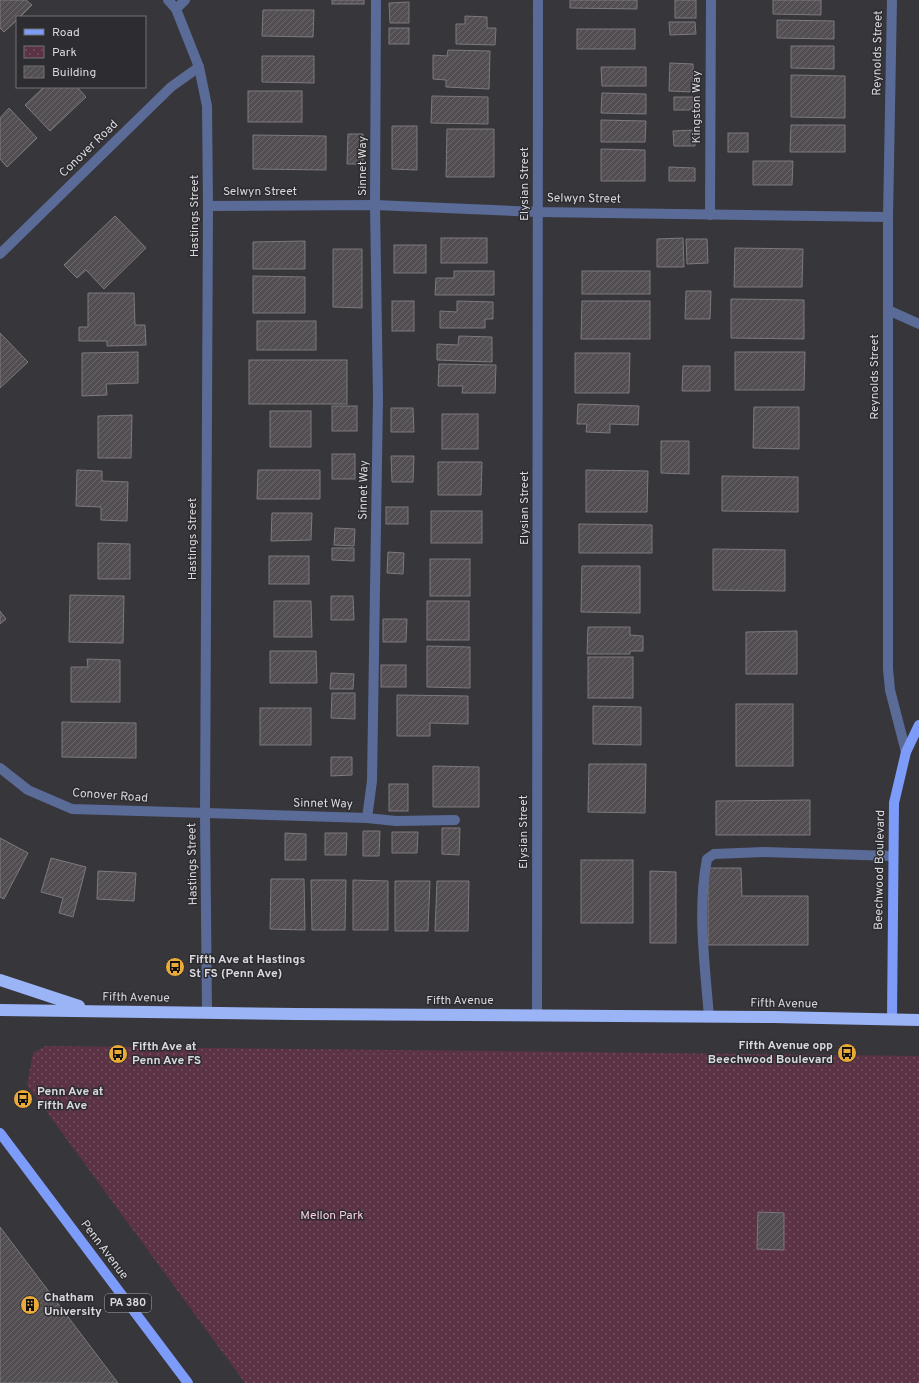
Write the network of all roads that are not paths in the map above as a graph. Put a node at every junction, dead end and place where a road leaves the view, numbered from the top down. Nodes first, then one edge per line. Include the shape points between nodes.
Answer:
1 (168, 0) edge
2 (185, 0) edge
3 (376, 0) edge
4 (538, 0) edge
5 (710, 0) edge
6 (892, 0) edge
7 (176, 9) junction
8 (199, 67) junction
9 (376, 205) junction
10 (208, 206) junction
11 (538, 212) junction
12 (710, 215) junction
13 (888, 217) junction
14 (0, 254) edge
15 (888, 310) junction
16 (919, 324) edge
17 (919, 725) edge
18 (906, 752) junction
19 (0, 768) edge
20 (205, 814) junction
21 (367, 818) junction
22 (455, 820) dead end
23 (893, 856) junction
24 (0, 980) edge
25 (0, 1010) edge
26 (93, 1011) junction
27 (207, 1013) junction
28 (537, 1016) junction
29 (709, 1017) junction
30 (892, 1020) junction
31 (919, 1020) edge
32 (0, 1133) edge
33 (188, 1383) edge

1 - 7 street
2 - 7 street
3 - 9 street, Sinnet Way
4 - 11 street, Elysian Street
5 - 12 street, Kingston Way
6 - 13 street, Reynolds Street
7 - 8 street, Hastings Street
8 - 10 street, Hastings Street via 207,106
8 - 14 street, Conover Road via 171,87
9 - 10 street, Selwyn Street
9 - 11 street, Selwyn Street
9 - 21 street, Sinnet Way via 378,422 372,781
10 - 20 street, Hastings Street
11 - 12 street, Selwyn Street
11 - 28 street, Elysian Street
12 - 13 street, Selwyn Street
13 - 15 street, Reynolds Street
15 - 16 street
15 - 18 street, Reynolds Street via 888,670 890,690
17 - 18 main road, Beechwood Boulevard
18 - 23 main road, Beechwood Boulevard via 894,803
19 - 20 street, Conover Road via 28,790 72,809
20 - 21 street, Sinnet Way
20 - 27 street, Hastings Street
21 - 22 street via 396,821
23 - 29 street via 764,852 714,854 707,859 703,878 704,953
23 - 30 main road, Beechwood Boulevard
24 - 26 highway
25 - 26 highway, Fifth Avenue
26 - 27 highway, Fifth Avenue
27 - 28 highway, Fifth Avenue
28 - 29 highway, Fifth Avenue
29 - 30 highway, Fifth Avenue
30 - 31 highway, Fifth Avenue
32 - 33 main road, Penn Avenue / PA 380

